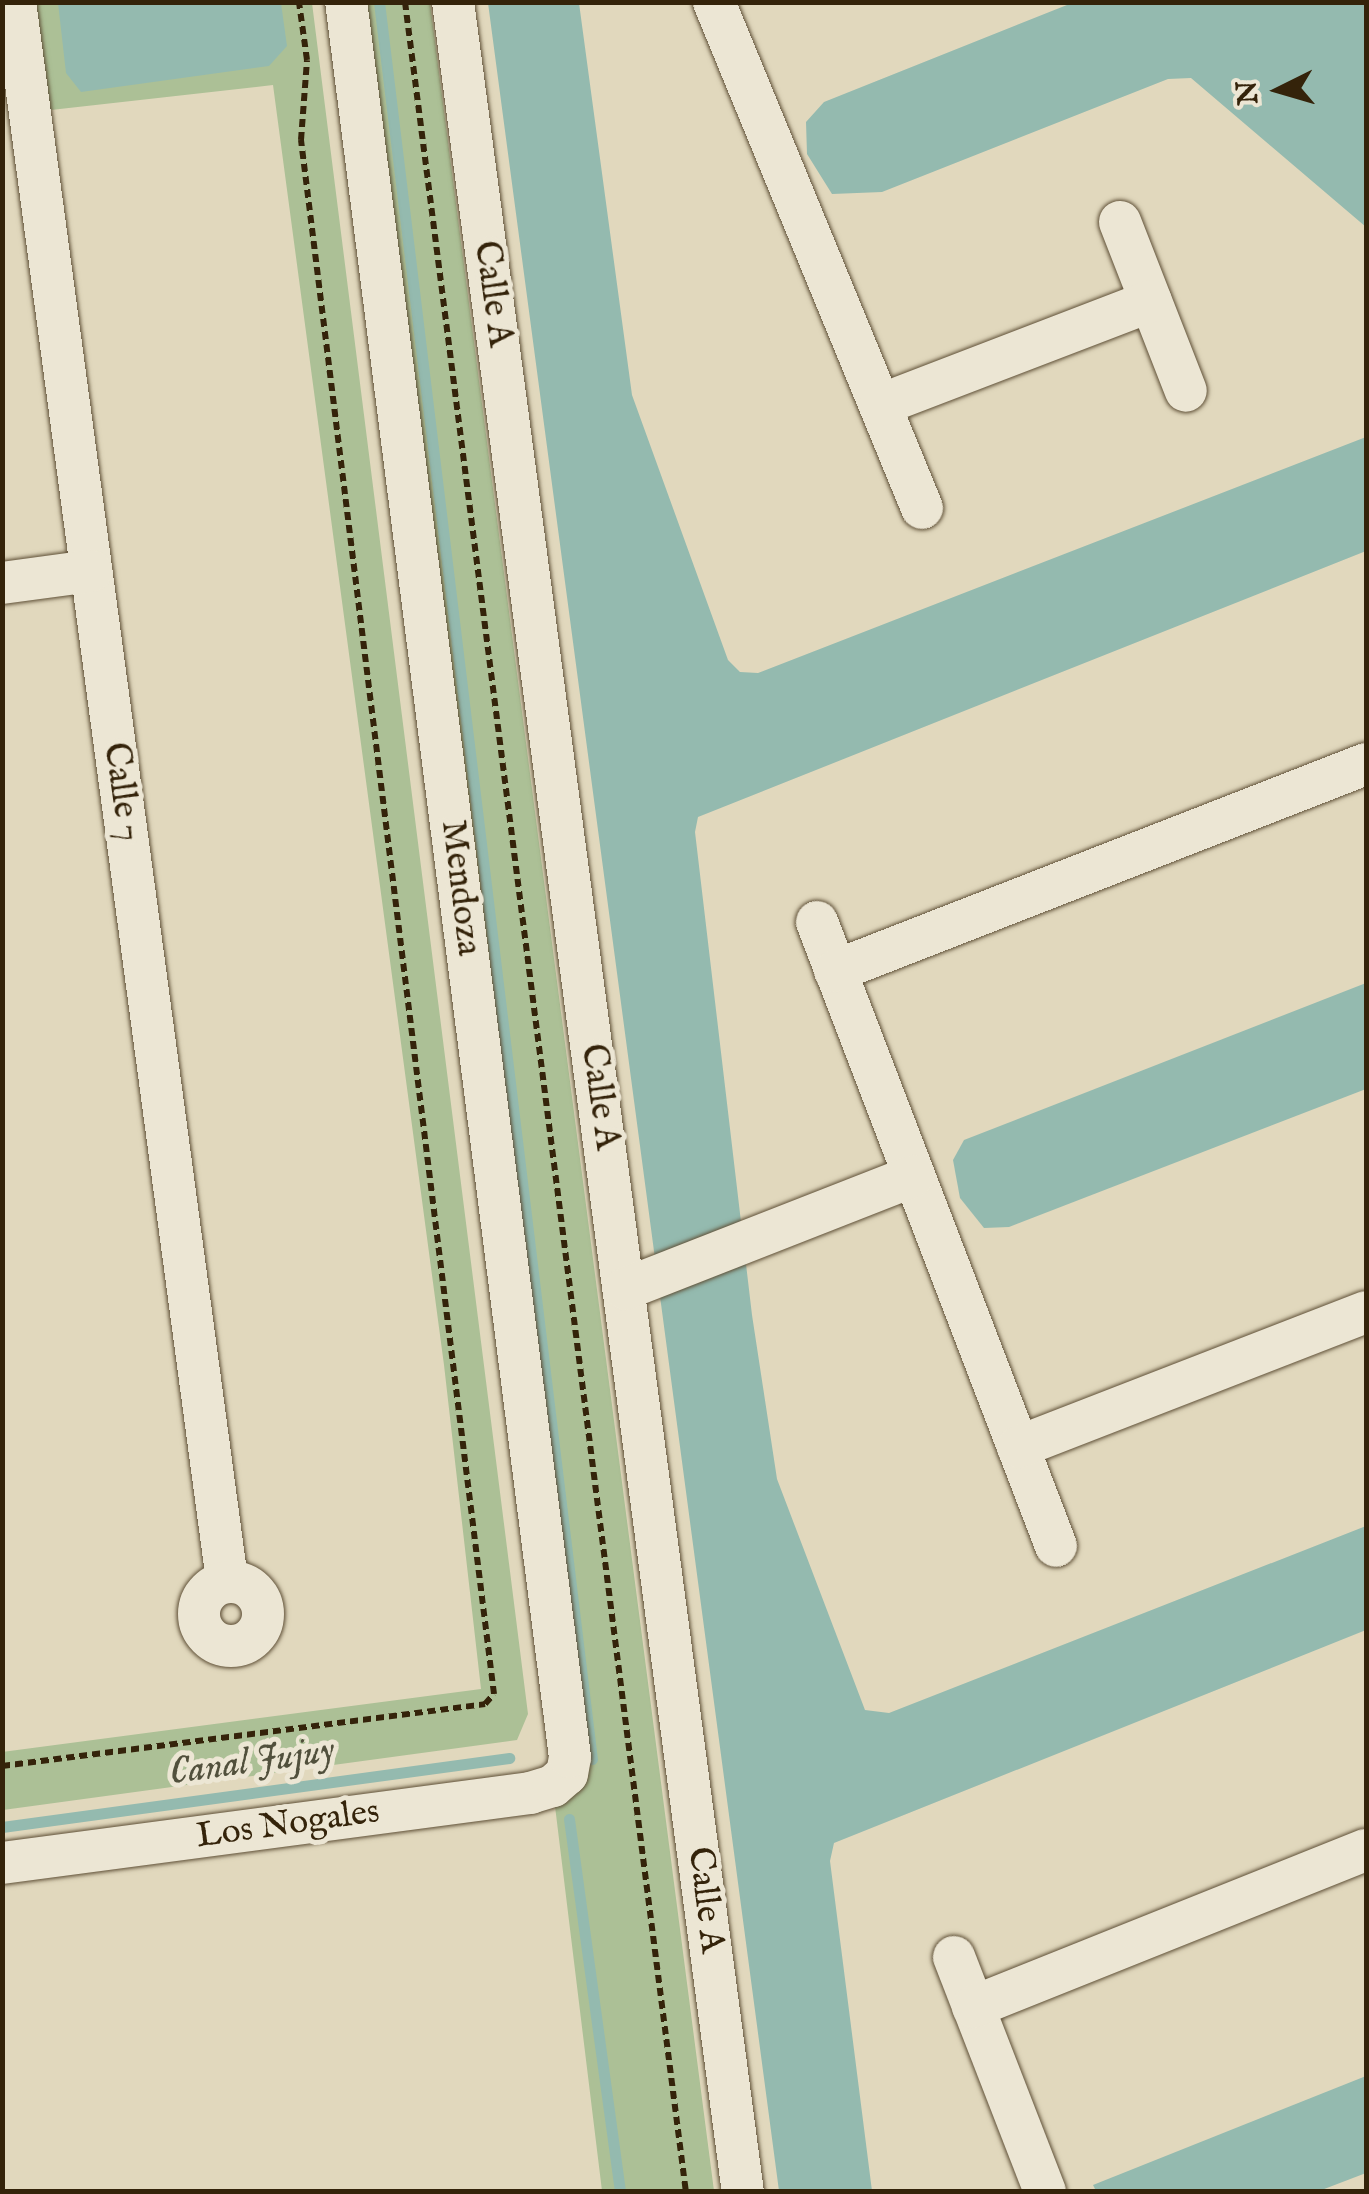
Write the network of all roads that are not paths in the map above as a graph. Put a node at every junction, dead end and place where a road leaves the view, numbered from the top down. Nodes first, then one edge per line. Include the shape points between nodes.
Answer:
1 (15, 2) edge
2 (346, 2) edge
3 (454, 2) edge
4 (714, 2) edge
5 (1120, 222) dead end
6 (1150, 301) junction
7 (1186, 391) dead end
8 (880, 406) junction
9 (922, 508) dead end
10 (91, 571) junction
11 (2, 583) edge
12 (1366, 764) edge
13 (816, 922) dead end
14 (835, 971) junction
15 (914, 1176) junction
16 (624, 1289) junction
17 (1366, 1312) edge
18 (1018, 1447) junction
19 (1056, 1546) dead end
20 (227, 1581) dead end
21 (567, 1774) joint
22 (1366, 1850) edge
23 (2, 1863) edge
24 (954, 1958) dead end
25 (973, 2007) junction
26 (743, 2192) edge
27 (1045, 2192) edge

1 - 10 street, Calle 7
2 - 21 street, Mendoza via 569,1735
3 - 16 street, Calle A
4 - 8 street
5 - 6 street
6 - 7 street
6 - 8 street
8 - 9 street
10 - 11 street
10 - 20 street, Calle 7
12 - 14 street
13 - 14 street
14 - 15 street
15 - 16 street
15 - 18 street
16 - 26 street, Calle A
17 - 18 street
18 - 19 street
21 - 23 street, Los Nogales via 530,1793
22 - 25 street
24 - 25 street
25 - 27 street

